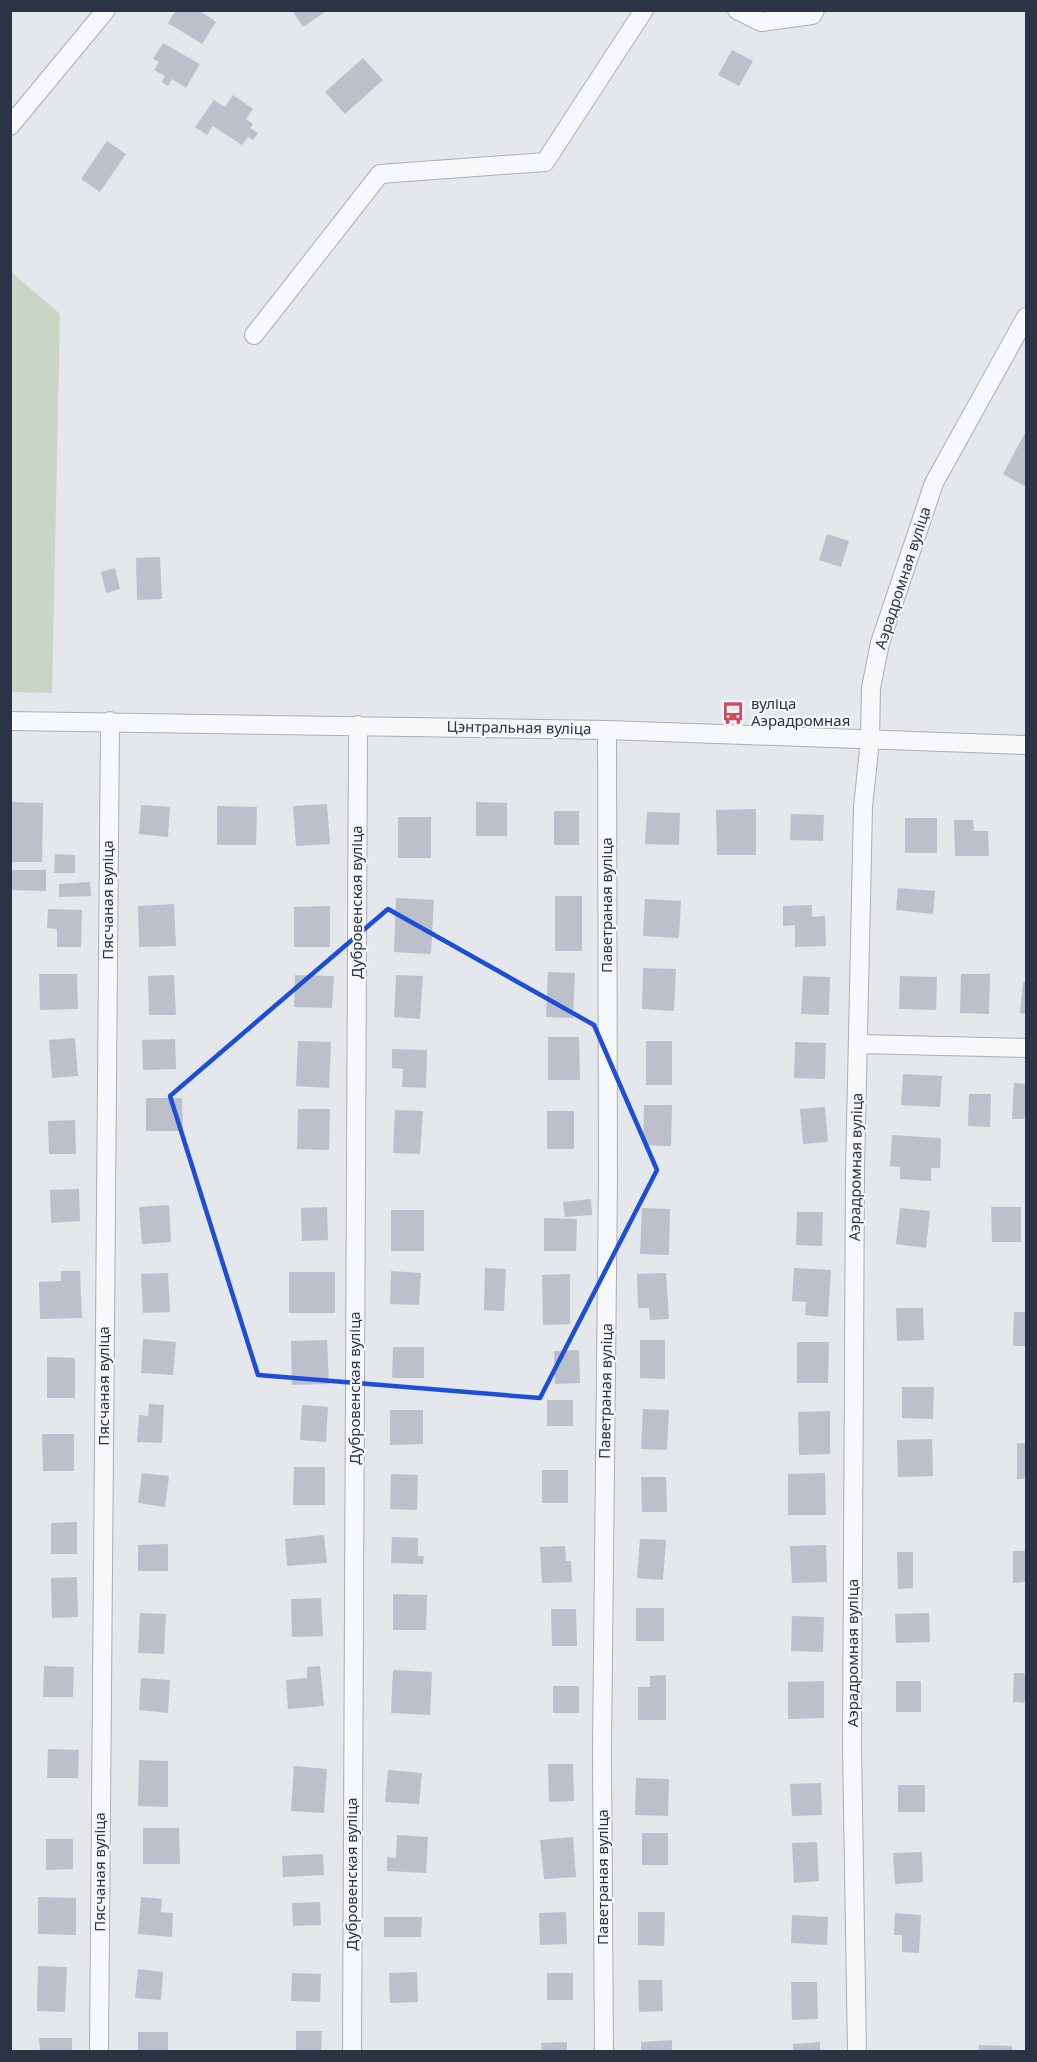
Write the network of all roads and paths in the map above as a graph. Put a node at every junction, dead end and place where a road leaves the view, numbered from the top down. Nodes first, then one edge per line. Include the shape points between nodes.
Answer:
1 (106, 10) edge
2 (644, 10) edge
3 (737, 10) edge
4 (815, 10) edge
5 (10, 126) edge
6 (1026, 317) edge
7 (254, 335) dead end
8 (10, 721) edge
9 (110, 721) junction
10 (358, 725) junction
11 (607, 730) junction
12 (870, 740) junction
13 (1026, 745) edge
14 (858, 1044) junction
15 (1026, 1048) edge
16 (99, 2052) edge
17 (352, 2052) edge
18 (604, 2052) edge
19 (857, 2052) edge

1 - 5 street
2 - 7 street via 545,162 380,174
3 - 4 street via 761,22 812,15
6 - 12 street, Аэрадромная вуліца via 934,483 880,643 871,688
8 - 9 street, Цэнтральная вуліца
9 - 10 street, Цэнтральная вуліца
9 - 16 street, Пясчаная вуліца
10 - 11 street, Цэнтральная вуліца
10 - 17 street, Дубровенская вуліца
11 - 12 street, Цэнтральная вуліца
11 - 18 street, Паветраная вуліца
12 - 13 street, Цэнтральная вуліца
12 - 14 street, Аэрадромная вуліца via 863,807
14 - 15 street
14 - 19 street, Аэрадромная вуліца via 852,1747

